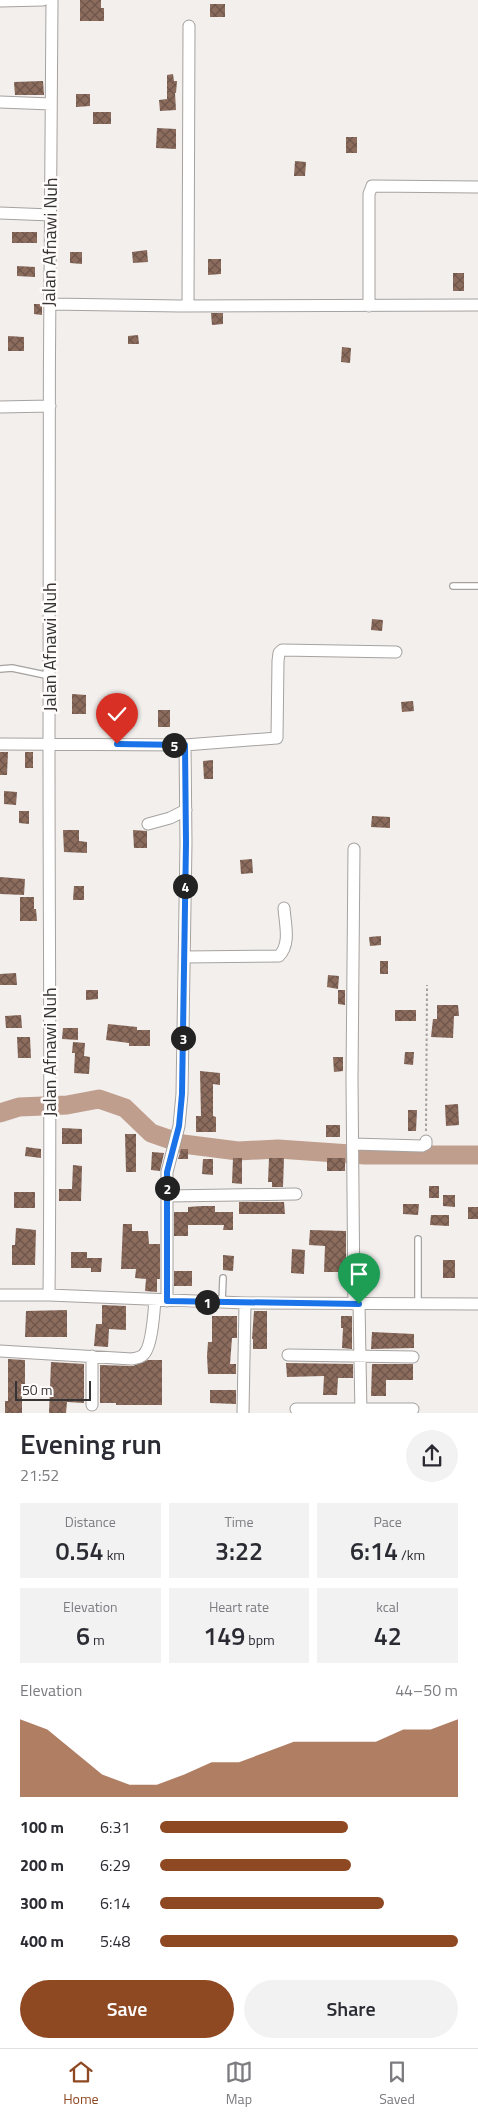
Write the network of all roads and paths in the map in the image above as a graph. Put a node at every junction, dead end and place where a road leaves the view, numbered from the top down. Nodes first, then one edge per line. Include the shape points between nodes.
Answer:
1 (43, 0) edge
2 (52, 0) edge
3 (0, 1) edge
4 (189, 26) dead end
5 (0, 102) edge
6 (51, 104) junction
7 (478, 187) edge
8 (0, 213) edge
9 (51, 215) junction
10 (50, 304) junction
11 (478, 305) edge
12 (188, 306) junction
13 (369, 306) junction
14 (50, 406) junction
15 (0, 407) edge
16 (453, 586) dead end
17 (478, 586) edge
18 (396, 652) dead end
19 (0, 669) edge
20 (50, 676) junction
21 (0, 744) edge
22 (49, 744) junction
23 (185, 745) junction
24 (186, 810) junction
25 (148, 824) dead end
26 (354, 849) dead end
27 (284, 908) dead end
28 (184, 958) junction
29 (427, 984) dead end
30 (426, 1141) joint
31 (353, 1145) junction
32 (296, 1194) dead end
33 (168, 1196) junction
34 (418, 1239) dead end
35 (223, 1278) dead end
36 (49, 1294) junction
37 (0, 1295) edge
38 (161, 1300) junction
39 (222, 1302) junction
40 (245, 1303) junction
41 (356, 1304) junction
42 (478, 1304) edge
43 (418, 1305) junction
44 (0, 1351) edge
45 (288, 1355) dead end
46 (92, 1356) junction
47 (360, 1357) junction
48 (413, 1357) dead end
49 (92, 1405) dead end
50 (296, 1409) dead end
51 (413, 1409) dead end
52 (360, 1410) edge
53 (243, 1413) edge

1 - 3 street
2 - 6 street, Jalan Afnawi Nuh
4 - 12 street
5 - 6 street
6 - 9 street, Jalan Afnawi Nuh
7 - 13 street via 372,186 369,194
8 - 9 street
9 - 10 street, Jalan Afnawi Nuh
10 - 12 street
10 - 14 street, Jalan Afnawi Nuh
11 - 13 street
12 - 13 street
14 - 15 street
14 - 20 street, Jalan Afnawi Nuh
16 - 17 lane
18 - 23 street via 282,650 278,653 277,738
19 - 20 lane via 12,668
20 - 22 street, Jalan Afnawi Nuh
21 - 22 street
22 - 23 street
22 - 36 street, Jalan Afnawi Nuh
23 - 24 street
24 - 25 street
24 - 28 street
26 - 31 street
27 - 28 street via 286,938 279,956
28 - 33 street via 182,1094 167,1172
29 - 30 path
30 - 31 street via 422,1146
31 - 41 street
32 - 33 street
33 - 38 street
34 - 43 lane
35 - 39 lane
36 - 37 street
36 - 38 street
38 - 39 street
38 - 46 street via 145,1354 132,1359
39 - 40 street
40 - 41 street
40 - 53 street
41 - 43 street
41 - 47 street
42 - 43 street
44 - 46 street
45 - 47 street
46 - 49 street
47 - 48 street
47 - 52 street
50 - 52 street
51 - 52 street

